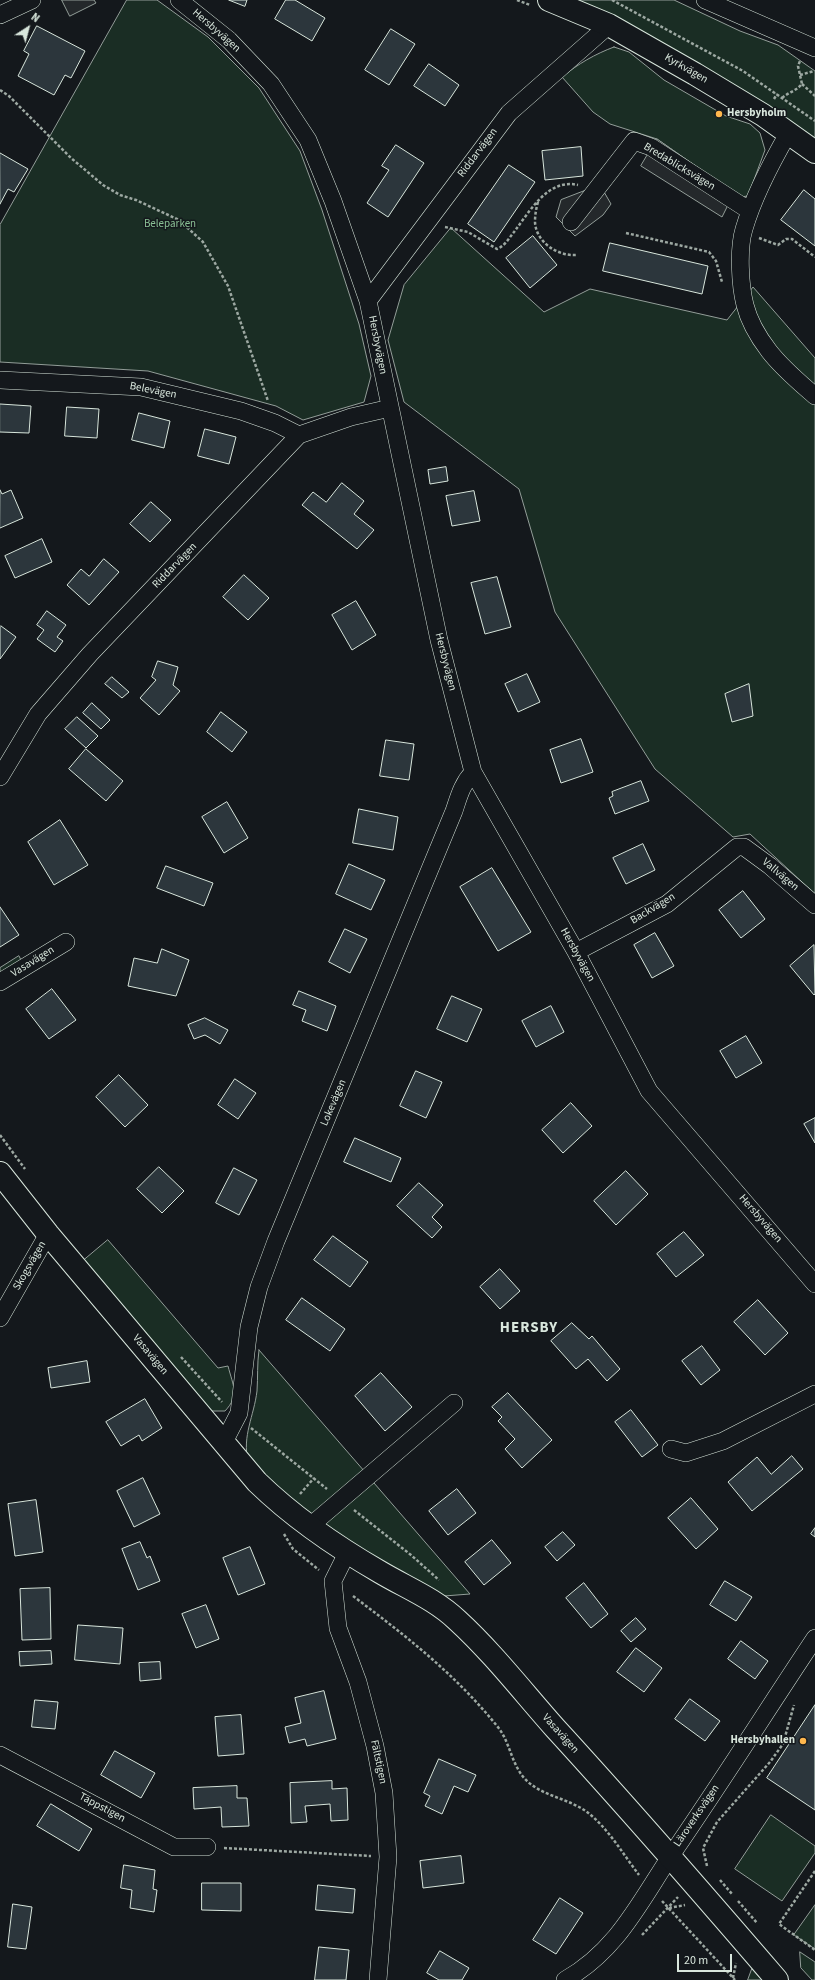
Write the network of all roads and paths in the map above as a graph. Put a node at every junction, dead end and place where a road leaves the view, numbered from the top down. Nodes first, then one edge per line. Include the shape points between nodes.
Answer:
1 (32, 0) edge
2 (179, 0) edge
3 (549, 0) edge
4 (612, 0) edge
5 (705, 0) edge
6 (0, 15) edge
7 (609, 26) junction
8 (811, 46) edge
9 (814, 71) dead end
10 (800, 75) junction
11 (802, 84) junction
12 (0, 90) edge
13 (815, 96) edge
14 (782, 98) junction
15 (815, 121) edge
16 (789, 132) junction
17 (815, 152) edge
18 (596, 190) junction
19 (538, 202) junction
20 (750, 211) junction
21 (427, 222) junction
22 (571, 222) dead end
23 (626, 233) dead end
24 (743, 235) junction
25 (576, 255) dead end
26 (815, 257) edge
27 (726, 288) dead end
28 (368, 301) junction
29 (0, 380) edge
30 (815, 396) edge
31 (390, 408) junction
32 (275, 424) junction
33 (299, 435) junction
34 (473, 772) junction
35 (0, 777) edge
36 (744, 847) joint
37 (815, 905) edge
38 (66, 942) dead end
39 (576, 952) junction
40 (0, 982) edge
41 (0, 1173) edge
42 (48, 1234) junction
43 (815, 1284) edge
44 (0, 1318) edge
45 (815, 1394) edge
46 (454, 1403) dead end
47 (224, 1442) junction
48 (671, 1449) dead end
49 (314, 1478) dead end
50 (286, 1510) junction
51 (309, 1527) junction
52 (347, 1553) junction
53 (333, 1581) junction
54 (815, 1638) edge
55 (796, 1703) dead end
56 (0, 1755) edge
57 (207, 1847) dead end
58 (241, 1848) dead end
59 (670, 1856) junction
60 (388, 1858) junction
61 (711, 1870) dead end
62 (815, 1871) edge
63 (715, 1875) dead end
64 (651, 1888) junction
65 (733, 1895) dead end
66 (737, 1900) dead end
67 (668, 1908) junction
68 (690, 1910) dead end
69 (762, 1930) dead end
70 (815, 1950) edge
71 (733, 1958) dead end
72 (734, 1979) edge
73 (378, 1980) edge
74 (565, 1980) edge
75 (777, 1980) edge

1 - 6 street
2 - 28 street, Hersbyvägen via 229,40 271,84 308,140 333,200
3 - 7 street, Kyrkvägen
4 - 14 path via 744,71
5 - 8 street
7 - 16 street, Kyrkvägen
7 - 21 street, Riddarvägen via 509,113
8 - 10 path via 798,66
9 - 10 path
10 - 11 path
11 - 13 path
11 - 14 path via 796,91
12 - 32 path via 103,185 179,220 203,242 228,286
14 - 15 path
16 - 17 street, Kyrkvägen
16 - 20 street via 770,164
18 - 19 path via 570,183 558,185
18 - 20 street, Bredablicksvägen via 634,141 651,147
18 - 22 street, Bredablicksvägen
19 - 21 path via 507,242 497,249 468,232
19 - 25 path via 535,221 542,239 549,248 568,256
20 - 24 street
21 - 28 street, Riddarvägen
23 - 27 path via 709,252 716,261 722,283
24 - 26 path via 778,245 786,239 792,239
24 - 30 street via 741,244 745,305 755,330 784,368
28 - 31 street, Hersbyvägen
29 - 32 street, Belevägen via 141,387 242,411
31 - 33 street, Riddarvägen via 351,417
31 - 34 street, Hersbyvägen via 439,640
32 - 33 street, Belevägen
33 - 35 street, Riddarvägen via 90,654 38,714
34 - 39 street, Hersbyvägen
34 - 47 street, Lokevägen via 460,790 451,818 276,1241 259,1287 249,1327 239,1413
36 - 37 street, Vallvägen
36 - 39 street, Backvägen via 737,847 667,904
38 - 40 street, Vasavägen
39 - 43 street, Hersbyvägen via 649,1092
41 - 42 street, Vasavägen
42 - 44 street, Skogsvägen
42 - 47 street, Vasavägen
45 - 48 street via 722,1441 686,1453
46 - 51 street
47 - 50 street, Vasavägen via 257,1482
49 - 50 path
50 - 51 street, Vasavägen
50 - 53 path via 276,1520 293,1549
51 - 52 street, Vasavägen
52 - 53 street
52 - 59 street, Vasavägen via 425,1596 457,1620 502,1666
53 - 60 street, Fältstigen via 338,1628 358,1682 378,1759 384,1793
53 - 64 path via 426,1652 472,1696 501,1731 520,1772 527,1780 537,1788 586,1811
54 - 59 street, Läroverksvägen
55 - 61 path via 783,1744 717,1822 703,1848 706,1864
56 - 57 street, Täppstigen via 174,1847
58 - 60 path
59 - 64 street, Läroverksvägen
59 - 75 street, Vasavägen
60 - 73 street, Fältstigen
62 - 70 path via 779,1924
63 - 65 path
64 - 67 path
64 - 74 street, Läroverksvägen via 615,1938 595,1958
66 - 69 path
67 - 68 path via 686,1906
67 - 72 path
71 - 72 path via 736,1963

